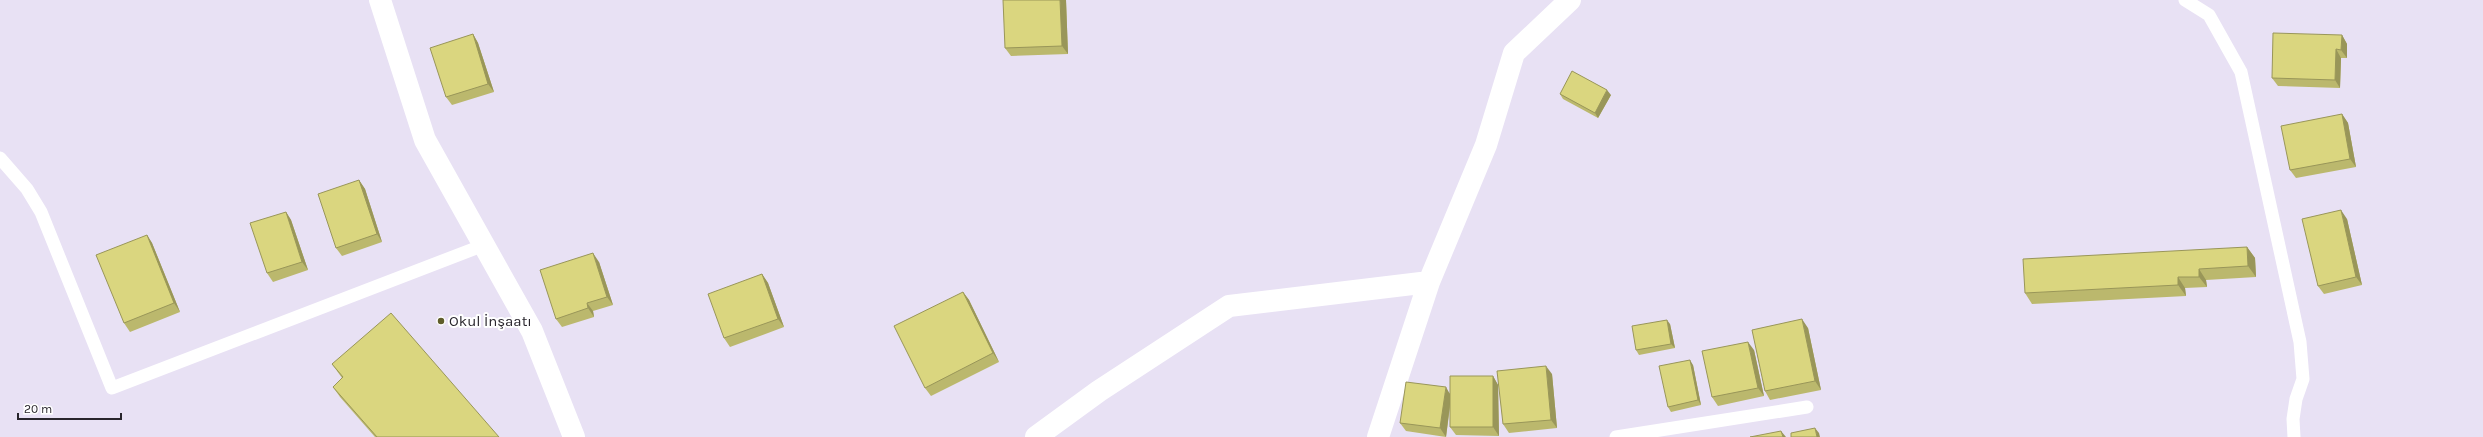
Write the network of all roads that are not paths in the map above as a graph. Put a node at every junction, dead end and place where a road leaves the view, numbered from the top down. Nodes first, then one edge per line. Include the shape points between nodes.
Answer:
1 (380, 0) edge
2 (1570, 0) edge
3 (2185, 0) edge
4 (0, 158) edge
5 (484, 245) junction
6 (1429, 282) junction
7 (1807, 407) dead end
8 (574, 437) edge
9 (1036, 437) edge
10 (1378, 437) edge
11 (1616, 437) edge
12 (2294, 437) edge

1 - 5 street via 425,140
2 - 6 street via 1514,53 1486,145
3 - 12 lane via 2209,16 2241,72 2300,342 2303,379 2295,406
4 - 5 lane via 27,189 41,212 112,388
5 - 8 street via 532,332
6 - 9 street via 1229,306 1099,391
6 - 10 street
7 - 11 lane

